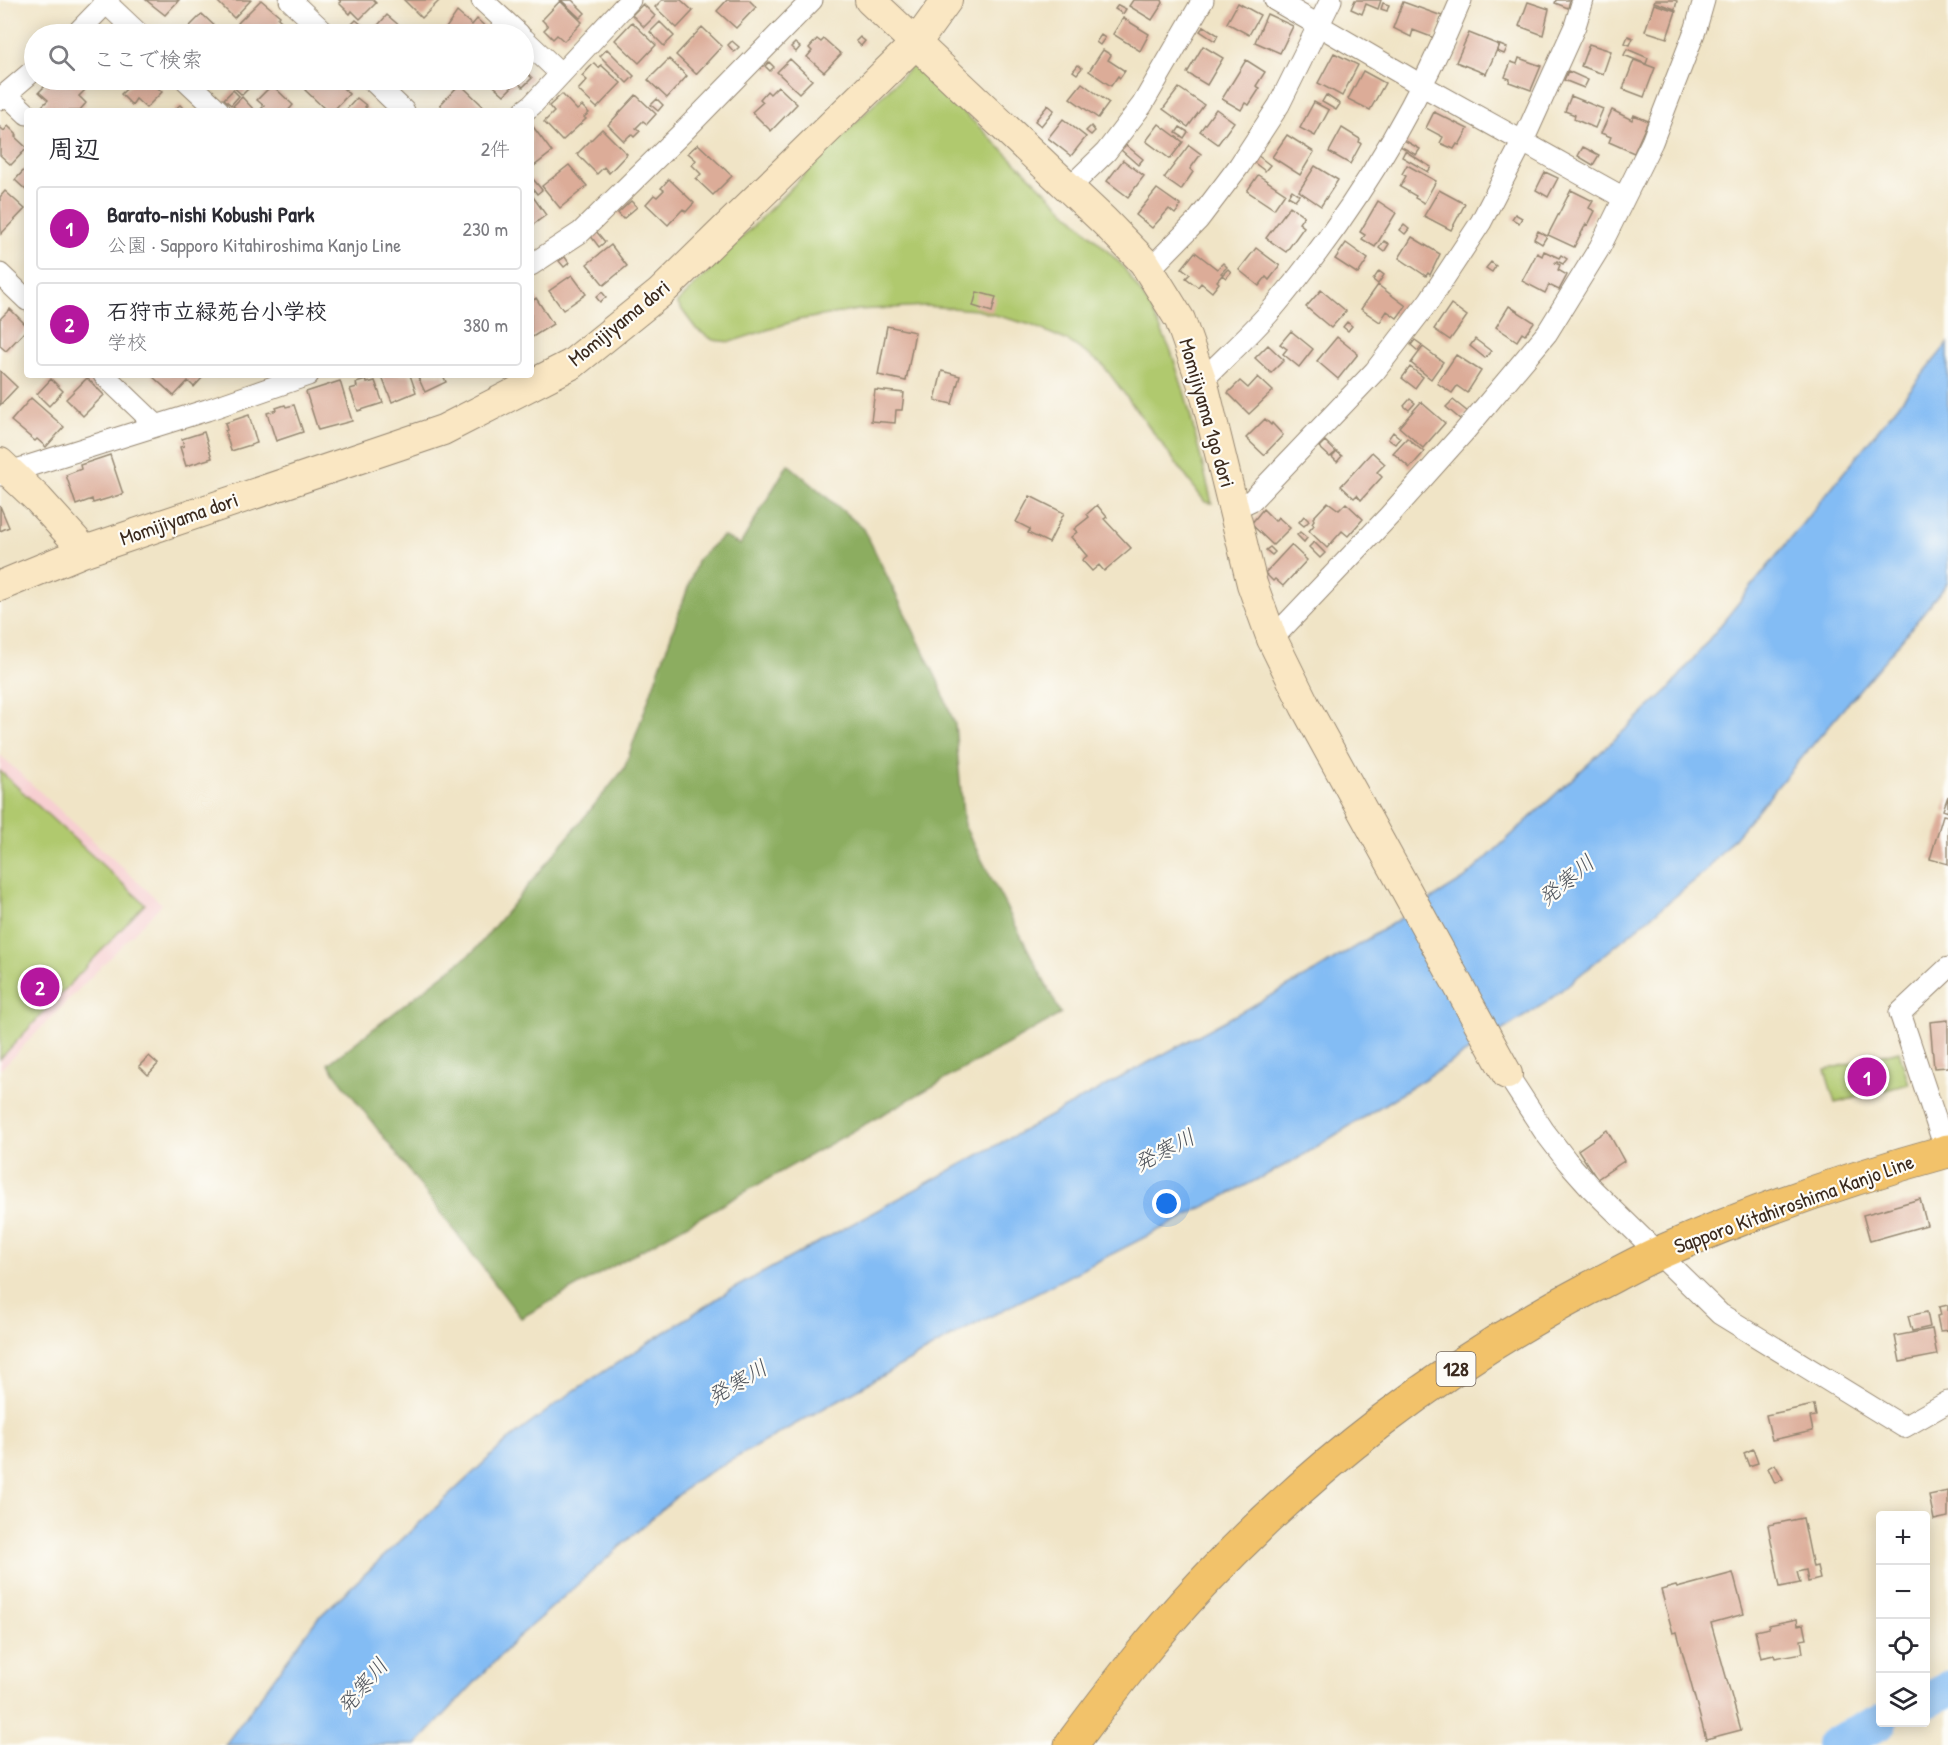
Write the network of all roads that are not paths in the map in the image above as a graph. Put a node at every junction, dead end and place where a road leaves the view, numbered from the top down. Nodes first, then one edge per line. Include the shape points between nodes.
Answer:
1 (290, 0) edge
2 (482, 0) edge
3 (630, 0) edge
4 (812, 0) edge
5 (870, 0) edge
6 (947, 0) edge
7 (1203, 0) edge
8 (1275, 0) edge
9 (1331, 0) edge
10 (1461, 0) edge
11 (1584, 0) edge
12 (1704, 0) edge
13 (106, 1) edge
14 (85, 24) edge
15 (129, 24) edge
16 (315, 24) edge
17 (508, 24) edge
18 (1319, 26) junction
19 (916, 43) junction
20 (534, 48) edge
21 (561, 74) junction
22 (24, 78) edge
23 (1422, 85) junction
24 (197, 90) edge
25 (383, 90) edge
26 (3, 96) edge
27 (216, 108) edge
28 (402, 108) edge
29 (528, 108) edge
30 (24, 112) edge
31 (1523, 141) junction
32 (1070, 188) junction
33 (1624, 198) junction
34 (534, 263) edge
35 (1149, 270) junction
36 (0, 274) edge
37 (24, 297) edge
38 (107, 378) edge
39 (298, 378) edge
40 (1202, 381) junction
41 (156, 425) junction
42 (3, 469) edge
43 (1233, 509) junction
44 (85, 551) junction
45 (0, 586) edge
46 (1272, 639) junction
47 (1948, 968) edge
48 (1507, 1074) joint
49 (1948, 1153) edge
50 (1659, 1253) junction
51 (1948, 1402) edge
52 (1071, 1745) edge

1 - 16 street
2 - 17 street
3 - 21 street
4 - 34 street via 581,232
5 - 19 street, Momijiyama 1go dori
6 - 19 street, Momijiyama dori
7 - 32 street via 1142,105 1106,152
8 - 18 street
9 - 18 street
10 - 23 street
11 - 31 street
12 - 33 street via 1652,142
13 - 14 street
13 - 15 street
18 - 23 street
18 - 35 street via 1280,105 1239,166 1198,220
19 - 32 street, Momijiyama 1go dori
19 - 44 street, Momijiyama dori via 660,293 572,364 443,430
20 - 21 street
21 - 29 street
22 - 26 street
23 - 31 street
23 - 40 street via 1362,191 1322,246 1268,313
24 - 27 street
25 - 28 street
26 - 30 street
31 - 33 street
31 - 43 street via 1481,222 1429,301 1382,362 1252,500
32 - 35 street, Momijiyama 1go dori
33 - 46 street via 1600,247 1547,333 1389,516
35 - 40 street, Momijiyama 1go dori via 1180,320
36 - 37 street
38 - 41 street
39 - 41 street
40 - 43 street, Momijiyama 1go dori
41 - 42 street
42 - 44 street via 38,499
43 - 46 street, Momijiyama 1go dori via 1252,584
44 - 45 street, Momijiyama dori
46 - 48 street, Momijiyama 1go dori
47 - 49 street via 1900,1013
48 - 50 street via 1566,1161
49 - 50 main road, Sapporo Kitahiroshima Kanjo Line / 128 via 1753,1214
50 - 51 street via 1720,1314 1904,1427
50 - 52 main road, Sapporo Kitahiroshima Kanjo Line / 128 via 1548,1311 1471,1358 1327,1465 1201,1585 1110,1692

